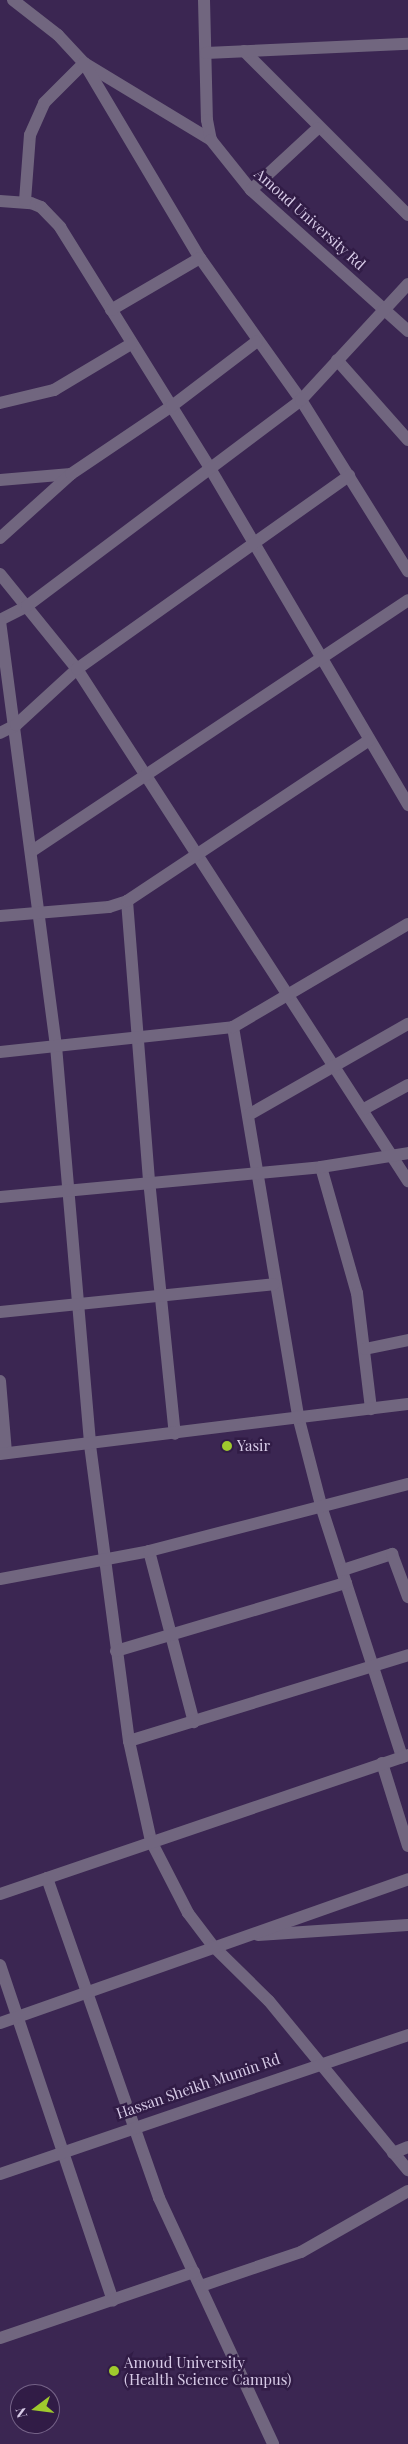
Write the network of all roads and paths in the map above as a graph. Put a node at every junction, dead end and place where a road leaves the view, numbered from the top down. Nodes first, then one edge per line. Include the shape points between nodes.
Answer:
1 (13, 0) edge
2 (204, 0) edge
3 (408, 44) edge
4 (244, 51) junction
5 (206, 53) junction
6 (84, 63) junction
7 (318, 128) junction
8 (211, 140) junction
9 (251, 190) junction
10 (0, 200) edge
11 (25, 201) junction
12 (408, 215) edge
13 (200, 258) junction
14 (408, 284) edge
15 (384, 308) junction
16 (112, 310) junction
17 (408, 330) edge
18 (256, 342) junction
19 (131, 344) junction
20 (337, 360) junction
21 (301, 400) junction
22 (0, 403) edge
23 (172, 406) junction
24 (408, 440) edge
25 (211, 470) junction
26 (72, 474) junction
27 (348, 476) junction
28 (0, 480) edge
29 (0, 538) edge
30 (254, 542) junction
31 (408, 572) edge
32 (0, 574) edge
33 (408, 600) edge
34 (27, 606) junction
35 (0, 620) edge
36 (321, 660) junction
37 (77, 669) junction
38 (16, 725) junction
39 (0, 734) edge
40 (369, 740) junction
41 (146, 773) junction
42 (408, 805) edge
43 (32, 851) junction
44 (197, 852) junction
45 (127, 901) junction
46 (39, 912) junction
47 (0, 916) edge
48 (408, 924) edge
49 (286, 993) junction
50 (408, 1024) edge
51 (233, 1027) junction
52 (139, 1039) junction
53 (56, 1046) junction
54 (0, 1052) edge
55 (336, 1066) junction
56 (408, 1085) edge
57 (364, 1109) junction
58 (250, 1114) junction
59 (408, 1153) edge
60 (395, 1156) junction
61 (321, 1167) junction
62 (258, 1172) junction
63 (149, 1180) junction
64 (408, 1181) edge
65 (68, 1190) junction
66 (0, 1197) edge
67 (274, 1284) junction
68 (159, 1296) junction
69 (77, 1304) junction
70 (0, 1312) edge
71 (408, 1340) edge
72 (365, 1349) junction
73 (0, 1381) edge
74 (408, 1404) edge
75 (371, 1409) junction
76 (298, 1416) junction
77 (174, 1434) junction
78 (90, 1445) junction
79 (3, 1453) edge
80 (408, 1484) edge
81 (322, 1508) junction
82 (149, 1550) junction
83 (106, 1559) junction
84 (344, 1577) junction
85 (0, 1579) edge
86 (408, 1597) edge
87 (171, 1636) junction
88 (116, 1651) junction
89 (408, 1655) edge
90 (372, 1666) junction
91 (194, 1722) junction
92 (128, 1742) junction
93 (405, 1756) edge
94 (382, 1763) junction
95 (151, 1841) junction
96 (408, 1846) edge
97 (47, 1878) junction
98 (408, 1879) edge
99 (0, 1894) edge
100 (408, 1925) edge
101 (243, 1936) junction
102 (213, 1946) junction
103 (0, 1965) edge
104 (87, 1990) junction
105 (18, 2016) junction
106 (0, 2022) edge
107 (408, 2035) edge
108 (321, 2062) junction
109 (132, 2126) junction
110 (408, 2147) edge
111 (63, 2150) junction
112 (393, 2153) junction
113 (408, 2170) edge
114 (0, 2174) edge
115 (408, 2191) edge
116 (194, 2272) junction
117 (201, 2286) junction
118 (113, 2301) junction
119 (0, 2338) edge
120 (273, 2444) edge

1 - 6 street via 58,35
2 - 5 street, Amoud University Rd
3 - 4 street
4 - 5 street
4 - 7 street
5 - 8 street, Amoud University Rd via 207,120
6 - 8 street
6 - 11 street via 44,104 30,136
6 - 13 street
7 - 9 street
7 - 12 street
8 - 9 street, Amoud University Rd
9 - 15 street, Amoud University Rd
10 - 11 street
11 - 16 street via 41,207 60,227
13 - 16 street
13 - 18 street
14 - 15 street
15 - 17 street, Amoud University Rd
15 - 20 street
16 - 19 street
18 - 21 street
18 - 23 street
19 - 22 street via 54,390
19 - 23 street
20 - 21 street
20 - 24 street
21 - 25 street
21 - 27 street
23 - 25 street
23 - 26 street
25 - 30 street
25 - 34 street
26 - 28 street
26 - 29 street
27 - 30 street
27 - 31 street
30 - 36 street
30 - 37 street
32 - 34 street
33 - 36 street
34 - 35 street
34 - 37 street
35 - 38 street
36 - 40 street
36 - 41 street
37 - 38 street
37 - 41 street
38 - 39 street
38 - 43 street
40 - 42 street
40 - 44 street
41 - 43 street
41 - 44 street
43 - 46 street
44 - 45 street
44 - 49 street
45 - 46 street via 109,907
45 - 52 street
46 - 47 street
46 - 53 street
48 - 49 street
49 - 51 street
49 - 55 street
50 - 55 street
51 - 52 street
51 - 58 street
52 - 53 street
52 - 63 street
53 - 54 street
53 - 65 street
55 - 57 street
55 - 58 street
56 - 57 street
57 - 60 street
58 - 62 street
59 - 60 street
60 - 61 street
60 - 64 street
61 - 62 street
61 - 72 street via 357,1293
62 - 63 street
62 - 67 street
63 - 65 street
63 - 68 street
65 - 66 street
65 - 69 street
67 - 68 street
67 - 76 street
68 - 69 street
68 - 77 street
69 - 70 street
69 - 78 street
71 - 72 street
72 - 75 street
73 - 79 street
74 - 75 street
75 - 76 street
76 - 77 street
76 - 81 street
77 - 78 street
78 - 79 street
78 - 83 street
80 - 81 street
81 - 82 street
81 - 84 street
82 - 83 street
82 - 87 street
83 - 85 street
83 - 88 street
84 - 86 street via 392,1554
84 - 87 street
84 - 90 street
87 - 88 street
87 - 91 street
88 - 92 street
89 - 90 street
90 - 91 street
90 - 93 street
91 - 92 street
92 - 95 street
93 - 94 street
94 - 95 street
94 - 96 street
95 - 97 street
95 - 102 street via 188,1913
97 - 99 street
97 - 104 street
98 - 101 street
100 - 101 street
101 - 102 street
102 - 104 street
102 - 108 street via 269,2001
103 - 105 street
104 - 105 street
104 - 109 street
105 - 106 street
105 - 111 street
107 - 108 street, Hassan Sheikh Mumin Rd
108 - 109 street, Hassan Sheikh Mumin Rd
108 - 112 street
109 - 111 street, Hassan Sheikh Mumin Rd
109 - 116 street via 159,2198
110 - 112 street
111 - 114 street, Hassan Sheikh Mumin Rd
111 - 118 street
112 - 113 street
115 - 117 street via 301,2252
116 - 117 street
116 - 118 street
117 - 120 street
118 - 119 street

